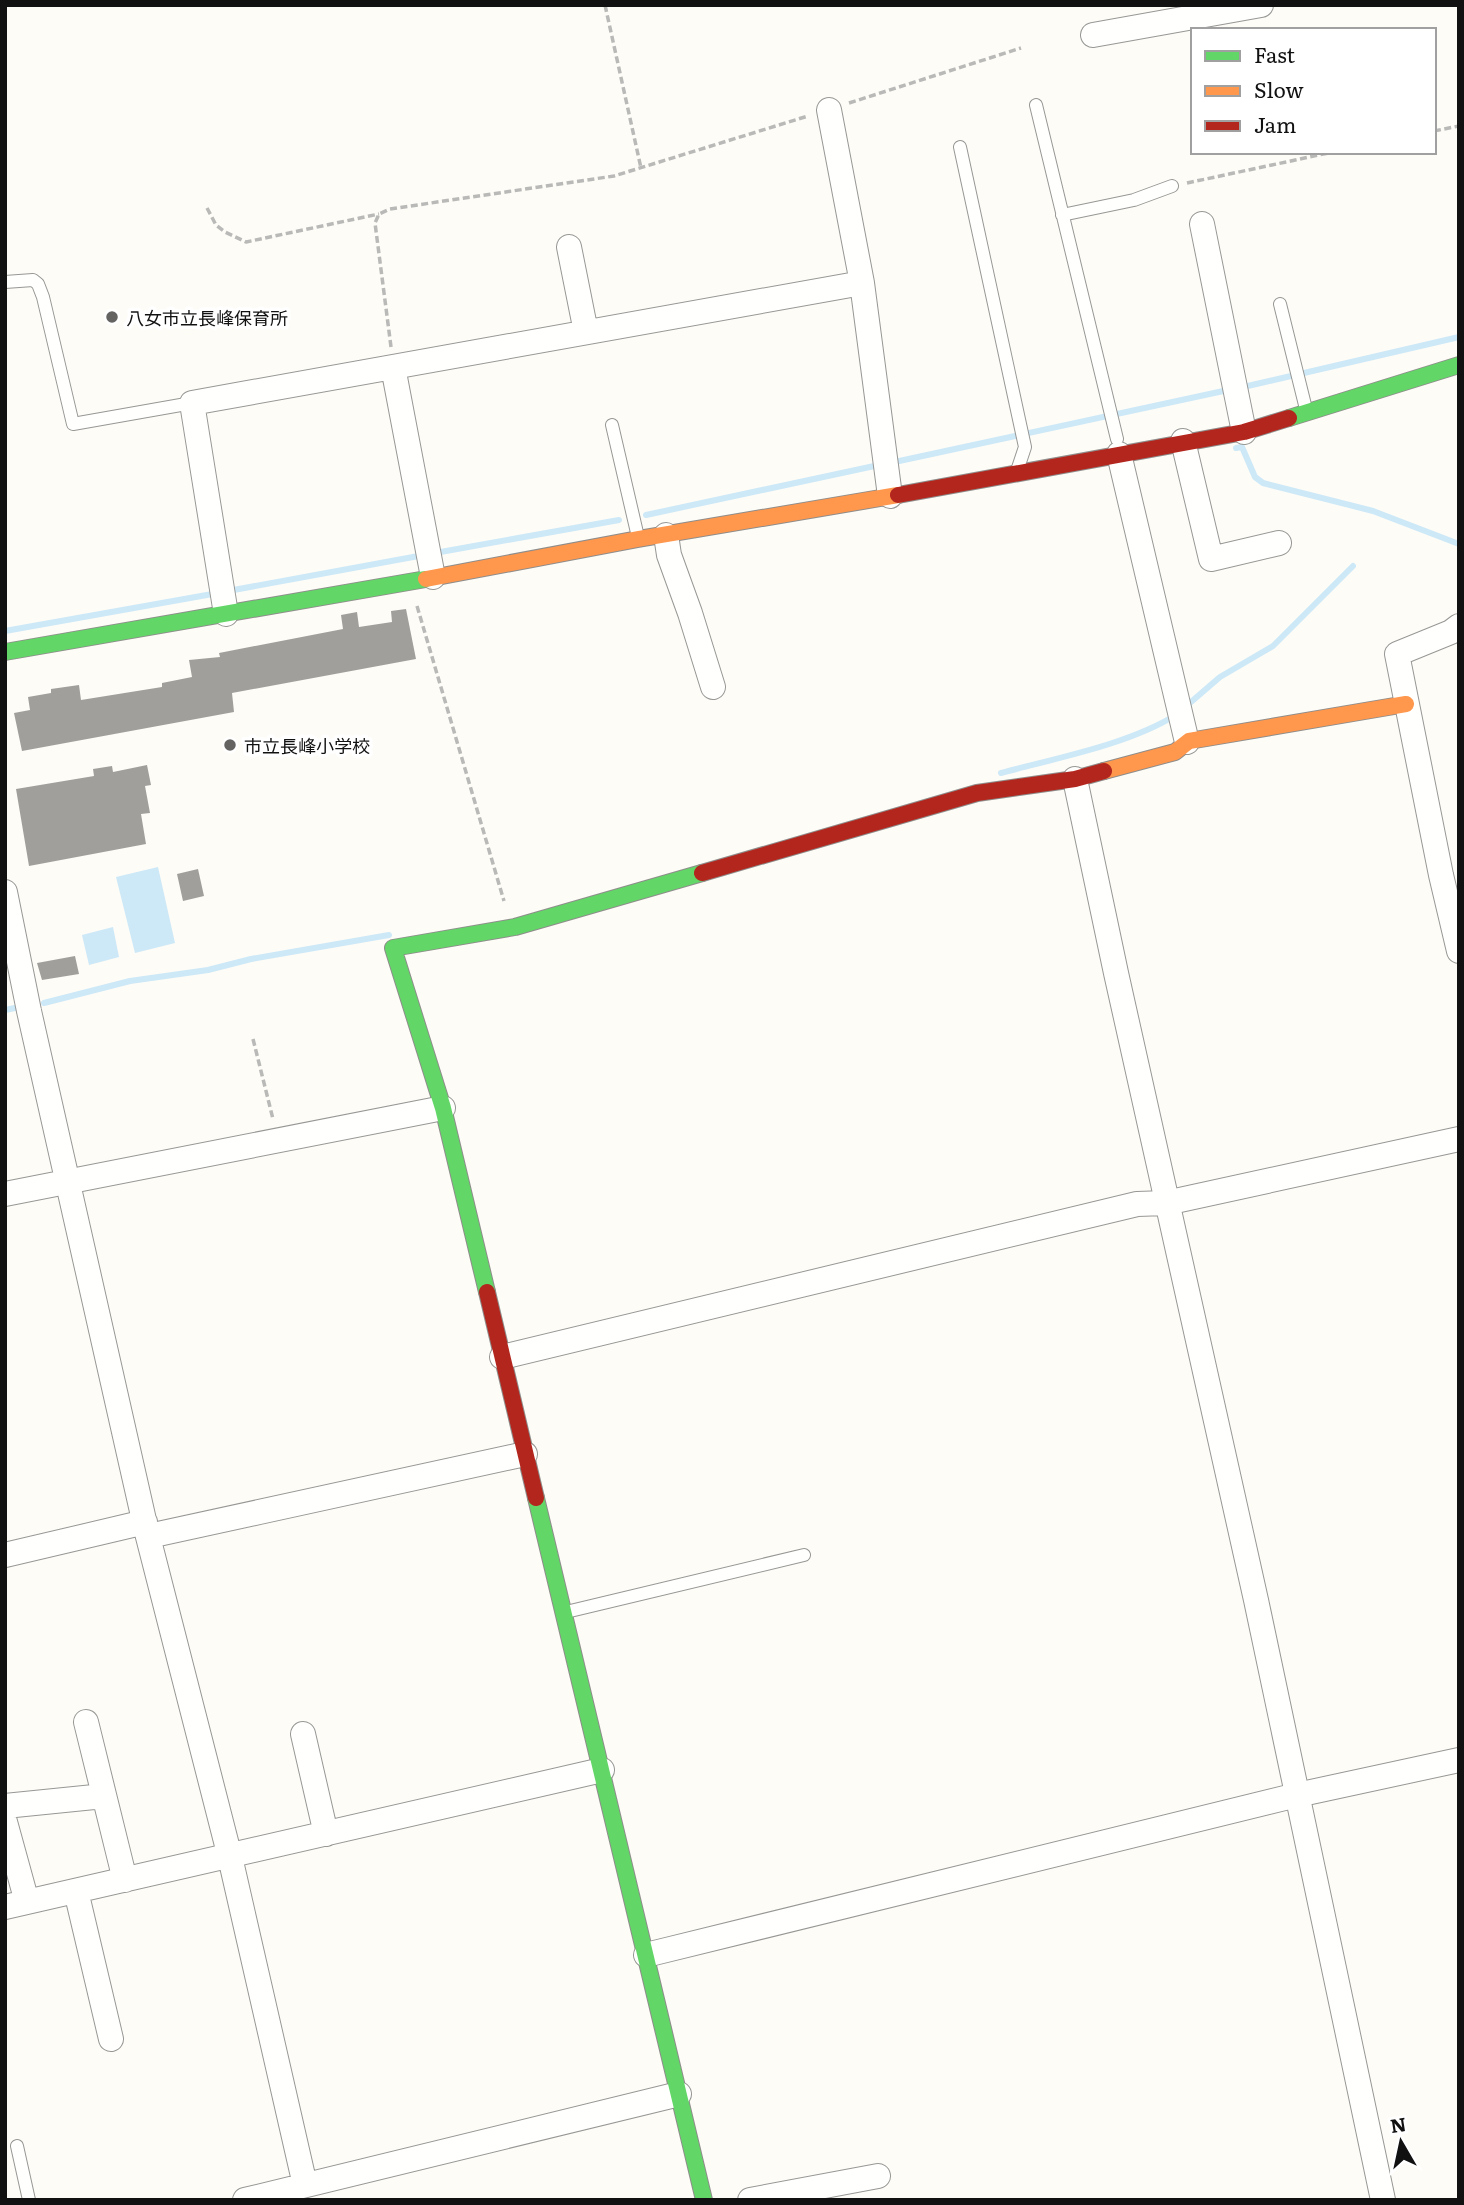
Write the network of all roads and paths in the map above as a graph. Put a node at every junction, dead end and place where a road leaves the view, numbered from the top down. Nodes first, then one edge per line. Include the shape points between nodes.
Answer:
1 (605, 5) edge
2 (1261, 5) edge
3 (1093, 35) dead end
4 (1021, 48) dead end
5 (1036, 105) dead end
6 (829, 110) junction
7 (1459, 126) edge
8 (1436, 131) edge
9 (960, 147) dead end
10 (1323, 154) edge
11 (641, 168) junction
12 (1171, 186) joint
13 (207, 208) dead end
14 (379, 214) junction
15 (1062, 215) junction
16 (1202, 224) dead end
17 (569, 247) dead end
18 (5, 282) edge
19 (862, 283) junction
20 (1280, 304) dead end
21 (586, 332) junction
22 (1459, 365) edge
23 (393, 366) junction
24 (191, 403) junction
25 (1307, 413) junction
26 (612, 425) dead end
27 (1244, 432) junction
28 (1183, 441) junction
29 (1118, 447) junction
30 (1016, 474) junction
31 (890, 496) junction
32 (666, 535) junction
33 (638, 539) junction
34 (1279, 543) dead end
35 (421, 579) junction
36 (226, 614) junction
37 (1459, 626) edge
38 (5, 652) edge
39 (713, 687) dead end
40 (1406, 705) junction
41 (1187, 742) junction
42 (1075, 779) junction
43 (5, 892) edge
44 (506, 908) dead end
45 (1459, 951) edge
46 (253, 1040) dead end
47 (443, 1108) junction
48 (1459, 1139) edge
49 (278, 1141) junction
50 (67, 1182) junction
51 (5, 1194) edge
52 (1166, 1203) junction
53 (502, 1357) junction
54 (525, 1454) junction
55 (147, 1529) junction
56 (5, 1555) edge
57 (804, 1555) dead end
58 (564, 1612) junction
59 (86, 1722) dead end
60 (303, 1734) dead end
61 (1459, 1760) edge
62 (602, 1770) junction
63 (1297, 1795) junction
64 (104, 1796) junction
65 (5, 1806) edge
66 (5, 1822) edge
67 (326, 1834) junction
68 (230, 1857) junction
69 (125, 1880) junction
70 (76, 1891) junction
71 (16, 1905) edge
72 (646, 1955) junction
73 (111, 2039) dead end
74 (679, 2094) junction
75 (18, 2146) dead end
76 (878, 2176) dead end
77 (305, 2185) junction
78 (29, 2200) edge
79 (246, 2200) edge
80 (704, 2200) edge
81 (750, 2200) edge
82 (1383, 2200) edge

1 - 11 path
2 - 3 street
4 - 6 path
5 - 15 lane
6 - 11 path
6 - 19 street
7 - 8 path
9 - 30 lane via 1025,447
10 - 12 path
11 - 14 path
12 - 15 lane via 1134,200
13 - 14 path via 216,225 246,242
14 - 23 path via 375,223
15 - 29 lane
16 - 27 street
17 - 21 street
18 - 24 lane via 33,280 38,284 73,424
19 - 21 street
19 - 31 street
20 - 25 lane
21 - 23 street
22 - 25 street
23 - 24 street
23 - 35 street
24 - 36 street
25 - 27 street
26 - 33 lane
27 - 28 street
28 - 29 street
28 - 34 street via 1211,559
29 - 30 street
29 - 41 street
30 - 31 street
31 - 32 street
32 - 33 street
32 - 39 street
33 - 35 street
35 - 36 street
35 - 44 path
36 - 38 street
37 - 40 street via 1397,654
40 - 41 street
40 - 45 street
41 - 42 street via 1175,752
42 - 47 street via 977,793 516,927 393,948
42 - 52 street
43 - 50 street
46 - 49 path
47 - 49 street
47 - 53 street
48 - 52 street
49 - 50 street
50 - 51 street
50 - 55 street
52 - 53 street via 1137,1204
52 - 63 street
53 - 54 street
54 - 55 street
54 - 58 street
55 - 56 street
55 - 68 street
57 - 58 lane
58 - 62 street
59 - 64 street
60 - 67 street
61 - 63 street
62 - 67 street
62 - 72 street
63 - 72 street
63 - 82 street
64 - 65 street
64 - 69 street
66 - 71 street
67 - 68 street
68 - 69 street
68 - 77 street
69 - 70 street
70 - 71 street
70 - 73 street
72 - 74 street
74 - 77 street
74 - 80 street
75 - 78 lane
76 - 81 street
77 - 79 street

